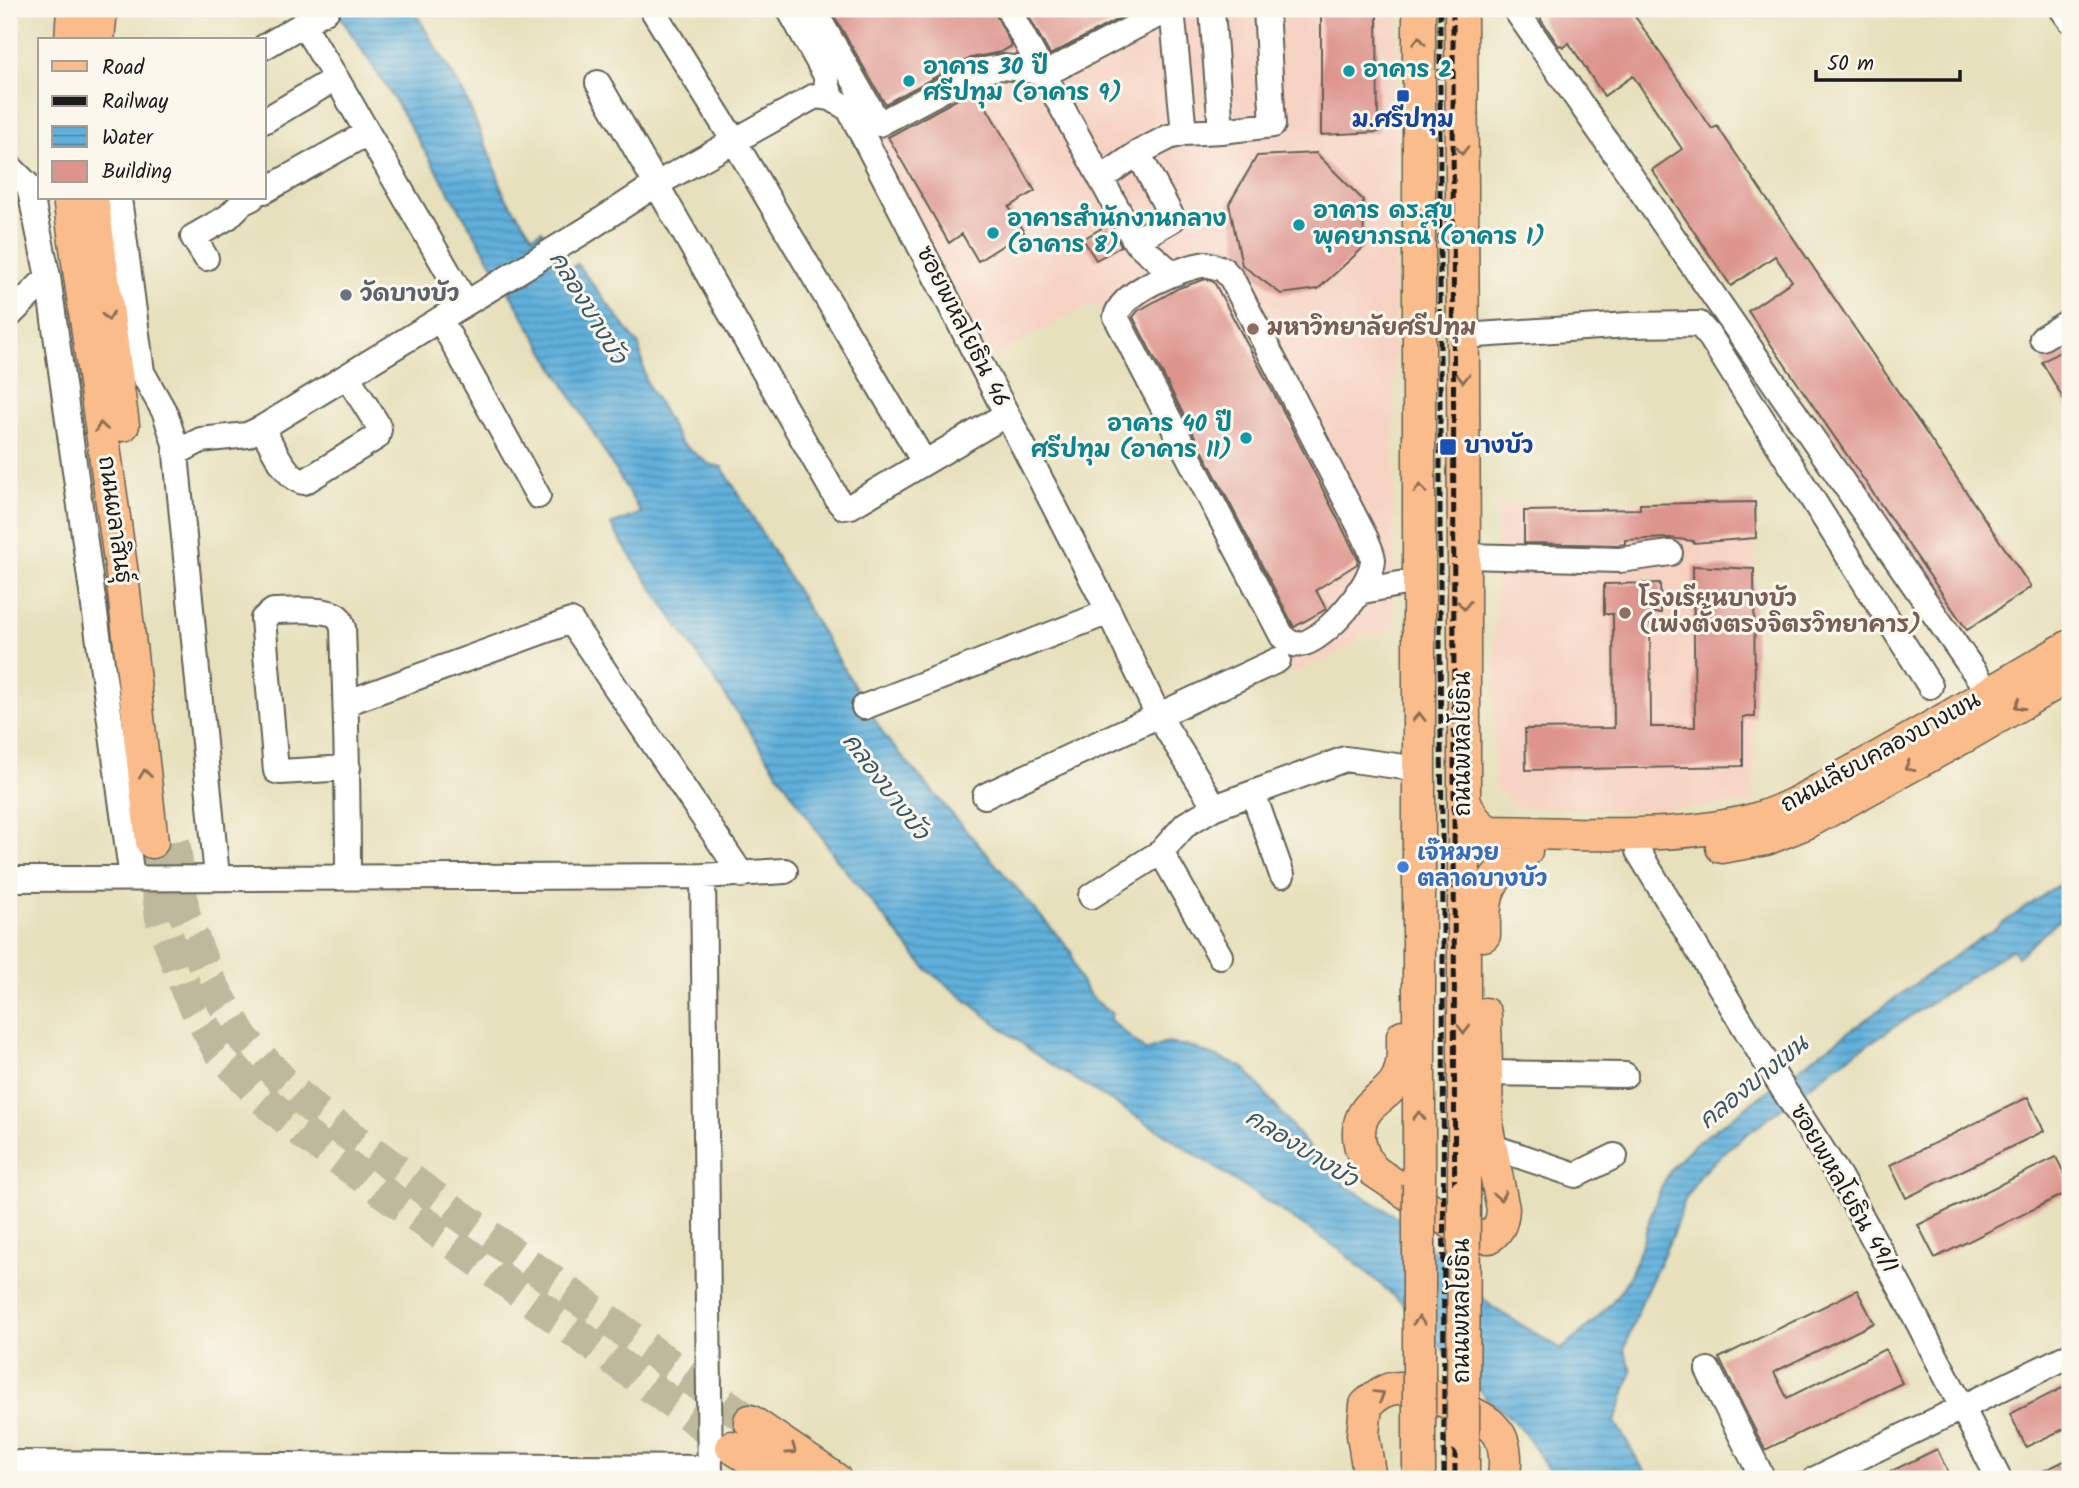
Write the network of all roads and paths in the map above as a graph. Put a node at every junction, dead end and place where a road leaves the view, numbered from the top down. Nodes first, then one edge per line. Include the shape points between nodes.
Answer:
1 (74, 9) edge
2 (101, 9) edge
3 (652, 9) edge
4 (789, 9) edge
5 (813, 9) edge
6 (1009, 9) edge
7 (1170, 9) edge
8 (1212, 9) edge
9 (1266, 9) edge
10 (1419, 9) edge
11 (1461, 9) edge
12 (1515, 9) edge
13 (2062, 9) edge
14 (327, 10) edge
15 (2070, 20) edge
16 (303, 24) junction
17 (71, 38) edge
18 (98, 38) edge
19 (266, 46) edge
20 (1045, 74) junction
21 (336, 78) junction
22 (598, 83) dead end
23 (831, 97) junction
24 (266, 120) edge
25 (1222, 131) junction
26 (367, 133) junction
27 (1184, 133) junction
28 (734, 141) junction
29 (1138, 153) junction
30 (9, 166) edge
31 (1102, 178) junction
32 (655, 185) junction
33 (266, 190) edge
34 (69, 200) edge
35 (92, 200) edge
36 (119, 200) edge
37 (239, 202) edge
38 (1135, 241) junction
39 (206, 258) dead end
40 (1172, 273) junction
41 (48, 277) junction
42 (473, 299) junction
43 (9, 316) edge
44 (440, 319) junction
45 (2070, 321) edge
46 (1462, 336) junction
47 (2042, 338) dead end
48 (347, 376) junction
49 (1007, 414) junction
50 (262, 428) junction
51 (176, 453) junction
52 (924, 462) junction
53 (538, 496) dead end
54 (1670, 553) dead end
55 (1464, 556) junction
56 (1420, 580) junction
57 (1358, 592) junction
58 (1109, 612) junction
59 (2070, 646) edge
60 (1278, 660) dead end
61 (2070, 675) edge
62 (1930, 687) dead end
63 (1989, 693) junction
64 (346, 703) junction
65 (864, 708) dead end
66 (1158, 715) junction
67 (348, 768) junction
68 (1419, 769) junction
69 (1254, 793) junction
70 (985, 796) dead end
71 (1464, 799) junction
72 (1419, 802) junction
73 (1215, 807) junction
74 (1670, 840) junction
75 (1638, 842) junction
76 (1161, 852) junction
77 (1526, 852) junction
78 (785, 871) dead end
79 (743, 875) junction
80 (1282, 875) dead end
81 (1465, 875) junction
82 (348, 876) junction
83 (703, 876) junction
84 (217, 877) junction
85 (132, 878) junction
86 (9, 879) edge
87 (1091, 896) dead end
88 (1220, 956) dead end
89 (1486, 1073) junction
90 (1625, 1075) dead end
91 (1490, 1146) junction
92 (1615, 1156) dead end
93 (2070, 1355) edge
94 (1708, 1370) dead end
95 (1963, 1407) junction
96 (750, 1421) tunnel mouth
97 (9, 1463) edge
98 (717, 1465) edge
99 (781, 1479) edge
100 (835, 1479) edge
101 (1370, 1479) edge
102 (1419, 1479) edge
103 (1463, 1479) edge
104 (1504, 1479) edge
105 (1763, 1479) edge
106 (1815, 1479) edge
107 (1999, 1479) edge

1 - 17 main road
2 - 18 main road
3 - 28 street
4 - 23 street via 825,74
5 - 20 street via 879,124 978,71 1002,67
6 - 20 street
7 - 20 street
7 - 27 street
8 - 25 street
9 - 25 street via 1273,125
56 -> 10 main road, ถนนพหลโยธิน
11 -> 46 main road, ถนนพหลโยธิน
12 - 63 street
13 - 15 street
14 - 16 street
16 - 19 street
16 - 21 street
20 - 31 street
21 - 24 street
21 - 26 street
22 - 32 street
23 - 28 street via 815,96
23 - 49 street, ซอยพหลโยธิน 46 via 849,108
25 - 27 street
26 - 33 street
26 - 42 street
27 - 29 street
28 - 32 street
28 - 52 street
29 - 31 street
29 - 38 street via 1173,217
30 - 41 street via 29,186
31 - 38 street
32 - 42 street
32 - 52 street via 839,502 851,506
35 -> 34 main road, ถนนผลาสินธุ์ via 141,567 163,841
36 - 51 street via 142,372 165,413
37 - 39 street via 228,217 193,237
38 - 40 street
40 - 57 street via 1207,264 1223,269 1232,279 1366,539 1373,559
40 - 57 street via 1121,306 1116,313 1118,322 1282,636 1300,645 1315,638 1336,623
41 - 43 street
41 - 85 street
42 - 44 street
44 - 48 street
44 - 53 street
45 - 47 street
46 -> 55 main road, ถนนพหลโยธิน
46 - 62 street via 1699,324
48 - 50 street
48 - 50 street via 379,429 367,444 299,482 289,474
49 - 52 street
49 - 58 street, ซอยพหลโยธิน 46
50 - 51 street via 247,435 201,440
51 - 84 street
54 - 55 street via 1620,560
55 -> 71 main road, ถนนพหลโยธิน
56 - 57 street
68 -> 56 main road, ถนนพหลโยธิน
58 - 65 street
58 - 66 street, ซอยพหลโยธิน 46
59 - 63 main road, ถนนเลียบคลองบางเขน
60 - 66 street
61 -> 74 main road, ถนนเลียบคลองบางเขน via 1808,822 1766,839 1718,847
63 - 74 main road, ถนนเลียบคลองบางเขน via 1794,804 1751,821
64 - 67 street
64 - 67 street via 340,619 325,611 268,613 263,620 276,771
64 - 79 street via 571,621
66 - 70 street
66 - 73 street, ซอยพหลโยธิน 46
67 - 82 street
68 - 69 street via 1345,759
68 - 72 main road, ถนนพหลโยธิน
69 - 73 street
69 - 80 street
71 - 75 main road via 1473,819 1490,832
71 - 81 main road, ถนนพหลโยธิน
91 -> 72 main road via 1502,1222 1489,1237 1479,1238 1374,1171 1360,1150 1363,1116 1390,1090 1401,1070 1402,850 1404,832
102 -> 72 main road, ถนนพหลโยธิน, bridge
73 - 76 street via 1186,824
74 - 75 main road, ถนนเลียบคลองบางเขน
75 - 77 main road
75 - 95 street, ซอยพหลโยธิน 49/1 via 1762,1056 1852,1199
76 - 87 street
76 - 88 street
77 - 81 main road via 1491,852 1470,865
77 - 89 main road via 1495,878 1483,908
78 - 79 street
79 - 83 street
81 -> 103 main road, ถนนพหลโยธิน, bridge
82 - 83 street
82 - 84 street
83 - 98 street
84 - 85 street
85 - 86 street
89 - 90 street
89 - 91 main road
91 - 92 street via 1576,1175
93 - 95 street
94 - 105 street
95 - 106 street
95 - 107 street, ซอยพหลโยธิน 49/1
96 -> 100 main road
97 - 98 street
98 - 99 main road
101 -> 104 main road via 1363,1434 1366,1405 1389,1388 1402,1387 1467,1410 1490,1424 1506,1453

